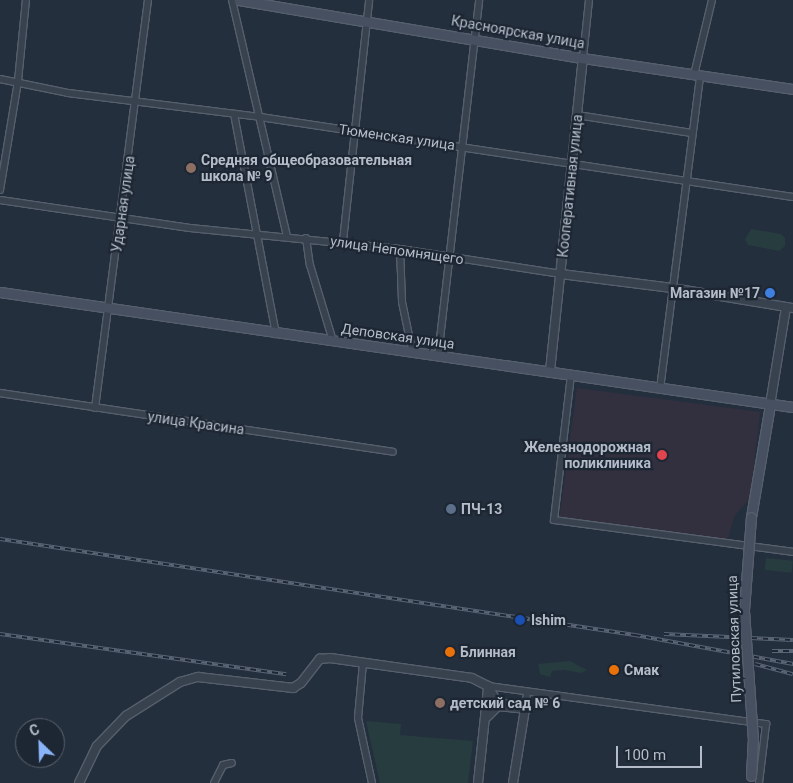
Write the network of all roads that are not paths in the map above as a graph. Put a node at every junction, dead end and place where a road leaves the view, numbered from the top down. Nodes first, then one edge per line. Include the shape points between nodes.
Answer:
1 (26, 0) edge
2 (148, 0) edge
3 (232, 0) edge
4 (239, 0) edge
5 (369, 0) edge
6 (479, 0) edge
7 (589, 0) edge
8 (712, 0) edge
9 (367, 19) junction
10 (475, 38) junction
11 (583, 58) junction
12 (697, 75) junction
13 (0, 79) edge
14 (18, 81) junction
15 (793, 89) edge
16 (137, 100) junction
17 (234, 114) junction
18 (577, 115) junction
19 (260, 117) junction
20 (354, 132) junction
21 (692, 133) junction
22 (464, 147) junction
23 (573, 163) junction
24 (686, 180) junction
25 (0, 190) edge
26 (793, 197) edge
27 (0, 200) edge
28 (120, 219) junction
29 (258, 235) junction
30 (287, 236) junction
31 (306, 238) junction
32 (343, 241) junction
33 (400, 248) junction
34 (450, 257) junction
35 (561, 274) junction
36 (672, 288) junction
37 (0, 292) edge
38 (109, 308) junction
39 (790, 308) edge
40 (276, 334) junction
41 (333, 341) junction
42 (411, 345) dead end
43 (438, 356) junction
44 (550, 372) junction
45 (571, 375) junction
46 (660, 389) junction
47 (0, 393) edge
48 (770, 405) junction
49 (793, 407) edge
50 (95, 408) junction
51 (393, 452) dead end
52 (793, 552) edge
53 (363, 663) junction
54 (488, 686) junction
55 (527, 692) junction
56 (509, 705) junction
57 (525, 709) junction
58 (487, 717) junction
59 (232, 763) dead end
60 (750, 779) edge
61 (79, 783) edge
62 (214, 783) edge
63 (372, 783) edge
64 (478, 783) edge
65 (513, 783) edge
66 (759, 783) edge

1 - 14 street
2 - 16 street, Ударная улица
3 - 19 street
4 - 9 main road, Красноярская улица
5 - 9 street
6 - 10 street
7 - 11 street, Кооперативная улица
8 - 12 street
9 - 10 main road, Красноярская улица
9 - 20 street
10 - 11 main road, Красноярская улица
10 - 22 street
11 - 12 main road, Красноярская улица
11 - 18 street, Кооперативная улица
12 - 15 main road, Красноярская улица
12 - 21 street
13 - 14 street, Тюменская улица
14 - 16 street, Тюменская улица via 68,93
14 - 25 street
16 - 17 street, Тюменская улица
16 - 28 street, Ударная улица
17 - 19 street, Тюменская улица
17 - 29 street
18 - 21 street
18 - 23 street, Кооперативная улица
19 - 20 street, Тюменская улица
19 - 30 street
20 - 22 street, Тюменская улица
20 - 32 street
21 - 24 street
22 - 23 street, Тюменская улица
22 - 34 street
23 - 24 street, Тюменская улица
23 - 35 street, Кооперативная улица
24 - 26 street, Тюменская улица
24 - 36 street
27 - 28 street, улица Непомнящего
28 - 29 street, улица Непомнящего
28 - 38 street, Ударная улица
29 - 30 street, улица Непомнящего
29 - 40 street
30 - 31 street, улица Непомнящего
31 - 32 street, улица Непомнящего
31 - 41 street via 310,265
32 - 33 street, улица Непомнящего
33 - 34 street, улица Непомнящего
33 - 42 street via 402,302
34 - 35 street, улица Непомнящего
34 - 43 street
35 - 36 street, улица Непомнящего
35 - 44 street, Кооперативная улица
36 - 39 street, улица Непомнящего
36 - 46 street
37 - 38 main road, Деповская улица
38 - 40 main road, Деповская улица
38 - 50 street, Ударная улица
39 - 48 street
40 - 41 main road, Деповская улица
41 - 43 main road, Деповская улица
43 - 44 main road, Деповская улица
44 - 45 main road, Деповская улица
45 - 46 main road, Деповская улица
45 - 52 street via 554,520
46 - 48 main road, Деповская улица
47 - 50 street, улица Красина
48 - 49 main road, Деповская улица
48 - 60 main road, Путиловская улица, bridge via 751,518 744,610 753,740
50 - 51 street, улица Красина
53 - 54 street via 472,678
53 - 61 street via 320,660 302,683 292,688 198,677 180,682 126,716 97,746
53 - 63 street via 358,718
54 - 55 street
54 - 56 street via 497,702
54 - 58 street
55 - 57 street
55 - 66 street via 766,724
56 - 57 street
56 - 58 street via 494,708
57 - 65 street
58 - 64 street
59 - 62 street via 224,765

